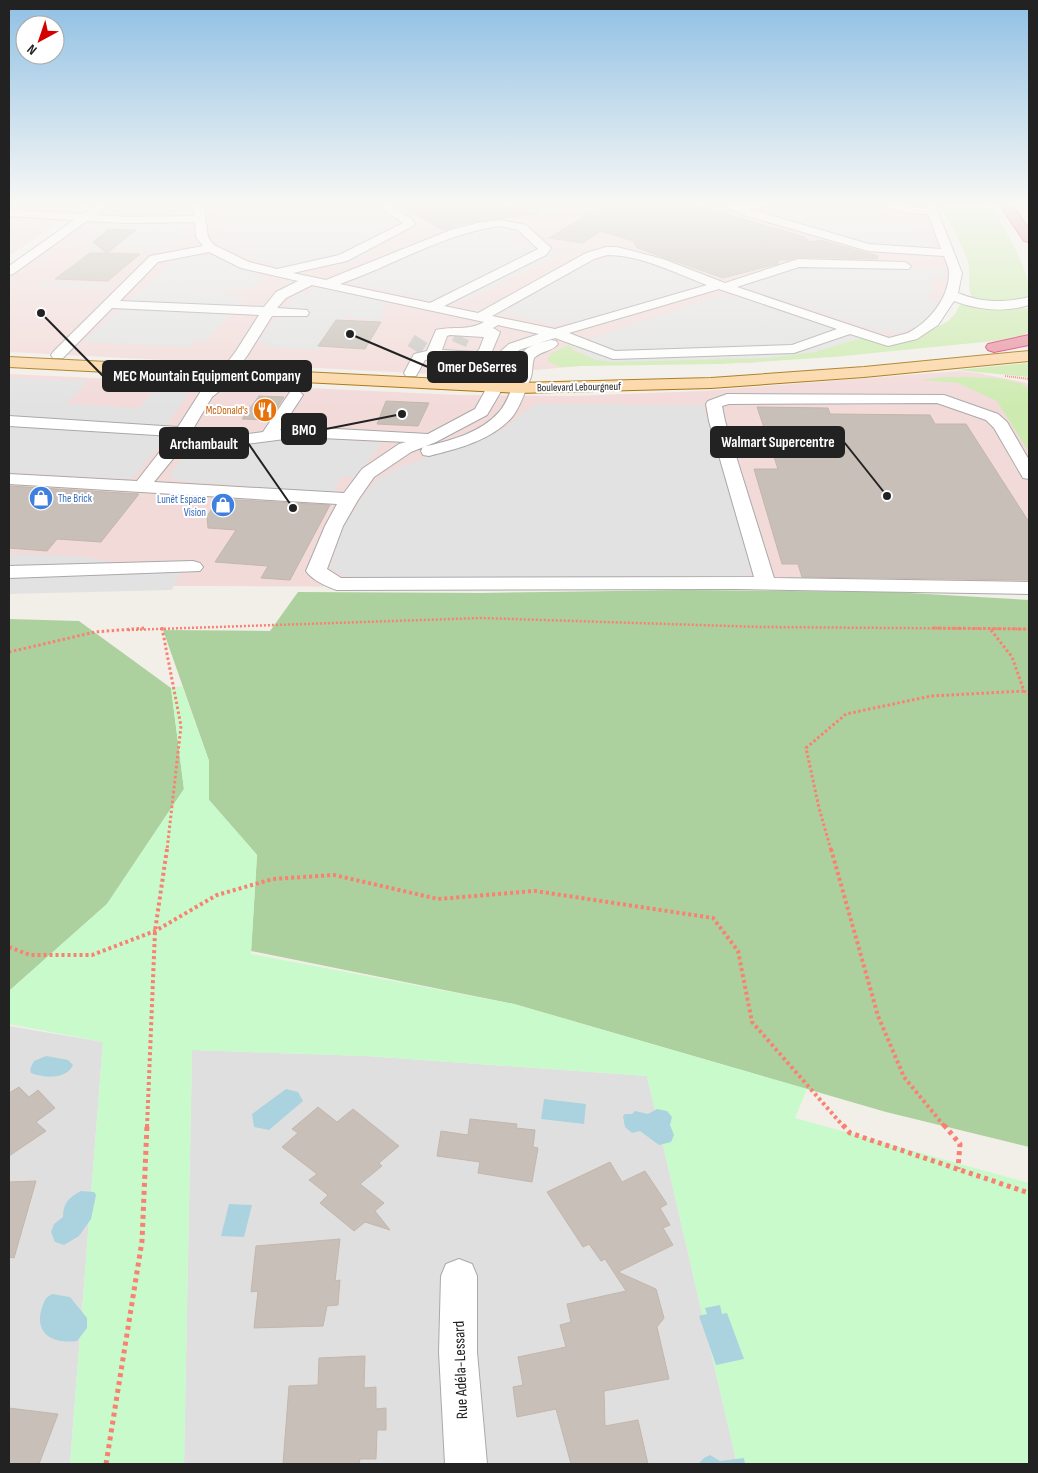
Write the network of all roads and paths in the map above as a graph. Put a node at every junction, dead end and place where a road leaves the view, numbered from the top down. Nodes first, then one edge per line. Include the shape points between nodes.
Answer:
1 (143, 271) edge
2 (263, 271) edge
3 (282, 271) edge
4 (366, 271) edge
5 (511, 271) edge
6 (568, 271) edge
7 (682, 271) edge
8 (774, 271) edge
9 (953, 271) edge
10 (270, 273) junction
11 (292, 278) junction
12 (309, 281) junction
13 (325, 285) junction
14 (725, 287) junction
15 (950, 295) junction
16 (1029, 301) edge
17 (110, 304) junction
18 (254, 310) junction
19 (268, 311) junction
20 (302, 313) dead end
21 (431, 319) junction
22 (850, 329) junction
23 (555, 332) junction
24 (441, 333) junction
25 (472, 336) junction
26 (570, 338) junction
27 (1029, 342) edge
28 (9, 353) edge
29 (422, 354) junction
30 (58, 355) junction
31 (1029, 356) edge
32 (9, 362) edge
33 (222, 368) junction
34 (410, 373) junction
35 (452, 375) junction
36 (496, 381) junction
37 (520, 382) junction
38 (295, 395) dead end
39 (9, 421) edge
40 (268, 436) junction
41 (178, 438) junction
42 (430, 439) junction
43 (388, 461) junction
44 (1029, 474) edge
45 (9, 479) edge
46 (142, 486) junction
47 (349, 499) junction
48 (193, 567) dead end
49 (9, 572) edge
50 (766, 584) junction
51 (1029, 588) edge
52 (162, 627) junction
53 (1029, 629) edge
54 (990, 630) junction
55 (9, 652) edge
56 (1024, 692) junction
57 (1029, 694) edge
58 (155, 931) junction
59 (9, 947) edge
60 (958, 1169) junction
61 (1029, 1192) edge
62 (459, 1276) dead end
63 (106, 1464) edge
64 (466, 1464) edge

1 - 17 street
2 - 10 street
3 - 10 street
4 - 13 street
5 - 21 street
6 - 25 street
7 - 14 street
8 - 14 street
9 - 15 street via 956,273
10 - 11 street
11 - 12 street
11 - 18 street via 263,298
12 - 13 street
12 - 19 street via 281,295
13 - 21 street
14 - 22 street
14 - 23 street
14 - 26 street
15 - 16 street via 984,305 1010,306
15 - 22 street via 933,322 912,336 888,342
17 - 18 street
17 - 30 street
18 - 19 street
18 - 33 street
19 - 20 street
19 - 33 street
21 - 24 street
21 - 25 street via 451,318
22 - 26 street via 794,349 737,352 613,354
23 - 25 street
23 - 26 street
23 - 36 street via 514,347 505,354
24 - 25 street via 450,331
24 - 29 street
25 - 29 street
25 - 35 street
26 - 37 street via 528,355
27 - 37 main road, Boulevard Lebourgneuf via 707,370
28 - 30 main road, Boulevard Lebourgneuf
29 - 34 street
30 - 33 main road, Boulevard Lebourgneuf
31 - 37 main road, Boulevard Lebourgneuf via 711,383
32 - 33 main road, Boulevard Lebourgneuf
33 - 34 main road, Boulevard Lebourgneuf
33 - 36 main road, Boulevard Lebourgneuf
33 - 41 street via 218,386 206,394
34 - 35 main road, Boulevard Lebourgneuf
35 - 36 main road, Boulevard Lebourgneuf
36 - 37 main road, Boulevard Lebourgneuf
36 - 42 street via 481,412
37 - 43 street via 508,411 490,428 450,446
38 - 40 street
39 - 41 street
40 - 41 street via 200,445
40 - 42 street via 300,432
41 - 46 street
42 - 43 street via 405,448
43 - 47 street via 368,472
44 - 50 street via 1001,426 992,418 939,398 720,401 714,404 717,421
45 - 46 street
46 - 47 street
47 - 50 street via 316,571 337,584
48 - 49 street
50 - 51 street
52 - 54 path via 481,618
52 - 55 path via 95,632
52 - 58 path via 182,726
53 - 54 path
54 - 56 path via 1012,657
56 - 57 path
56 - 60 path via 931,696 846,714 806,748 819,808 878,1016 904,1077 960,1144
58 - 59 path via 92,955 30,955
58 - 60 path via 217,895 273,879 334,875 438,899 535,891 713,918 738,951 752,1022 850,1133
58 - 63 path via 142,1241
60 - 61 path
62 - 64 street, Rue Adéla-Lessard via 458,1352

